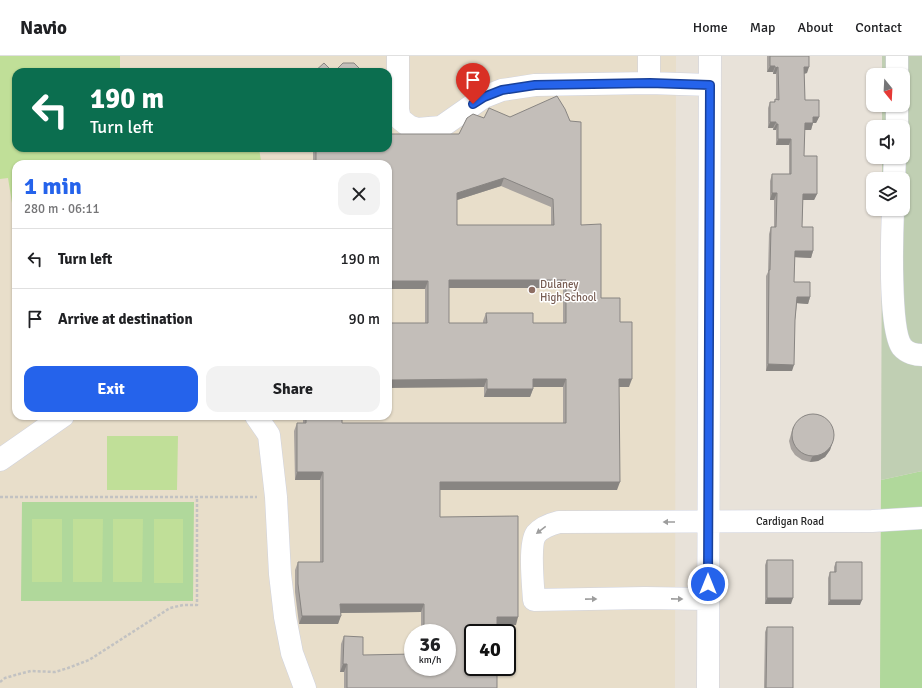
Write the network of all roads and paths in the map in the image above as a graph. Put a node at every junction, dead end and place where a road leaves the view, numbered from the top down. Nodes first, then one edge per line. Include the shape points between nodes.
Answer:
1 (398, 56) edge
2 (649, 56) edge
3 (710, 56) edge
4 (897, 56) edge
5 (897, 68) edge
6 (650, 83) junction
7 (710, 85) junction
8 (893, 216) edge
9 (922, 355) edge
10 (57, 420) edge
11 (259, 420) edge
12 (0, 460) edge
13 (0, 497) edge
14 (276, 497) junction
15 (197, 498) junction
16 (922, 518) edge
17 (708, 521) junction
18 (708, 599) junction
19 (0, 682) edge
20 (305, 688) edge
21 (708, 688) edge

1 - 6 street via 400,119 417,129 441,127 484,97 502,90 535,85
2 - 6 street
3 - 7 street
4 - 5 street
6 - 7 street
7 - 17 street
8 - 9 street via 893,313 903,348 915,355
10 - 12 street
11 - 14 street via 269,435
13 - 15 path
14 - 15 path
14 - 20 street via 285,617 292,653
15 - 19 path via 197,605 170,608 89,660 54,672 31,671 5,678
16 - 17 street, Cardigan Road via 872,521
17 - 18 street
17 -> 18 street, Cardigan Road via 559,522 546,526 536,534 532,546 534,600
18 - 21 street

